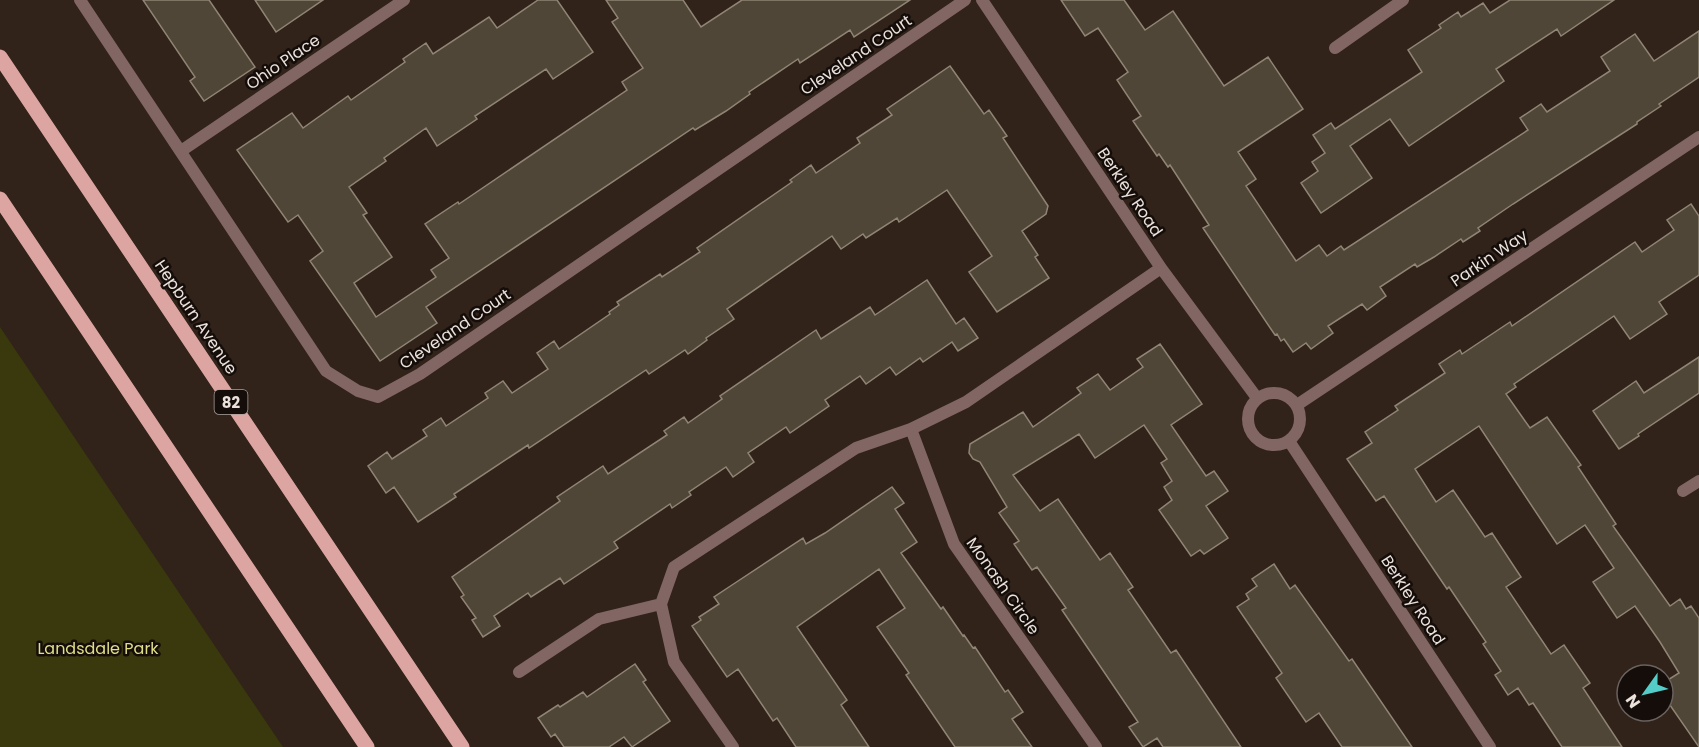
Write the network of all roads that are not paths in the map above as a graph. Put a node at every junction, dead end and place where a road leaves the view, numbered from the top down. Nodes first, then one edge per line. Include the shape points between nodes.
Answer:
1 (80, 0) edge
2 (404, 0) edge
3 (965, 0) edge
4 (982, 0) edge
5 (1403, 0) edge
6 (1335, 48) dead end
7 (0, 57) edge
8 (1699, 137) edge
9 (181, 151) junction
10 (0, 198) edge
11 (1161, 268) junction
12 (1257, 398) junction
13 (1297, 405) junction
14 (911, 429) junction
15 (1289, 441) junction
16 (1699, 481) edge
17 (1683, 491) dead end
18 (661, 604) junction
19 (519, 672) dead end
20 (367, 747) edge
21 (462, 747) edge
22 (733, 747) edge
23 (1096, 747) edge
24 (1490, 747) edge

1 - 9 street, Cleveland Court
2 - 9 street, Ohio Place
3 - 9 street, Cleveland Court via 420,374 378,398 358,392 326,371
4 - 11 street, Berkley Road
5 - 6 street
7 - 21 main road, Hepburn Avenue / 82
8 - 13 street, Parkin Way
10 - 20 main road
11 - 12 street, Berkley Road
11 - 14 street via 966,402
12 - 13 street via 1279,393
12 - 15 street via 1248,416 1253,435 1270,446
13 - 15 street via 1300,425
14 - 18 street via 856,448 674,567
14 - 23 street, Monash Circle via 954,543
15 - 24 street, Berkley Road
16 - 17 street
18 - 19 street via 599,619
18 - 22 street via 674,662

